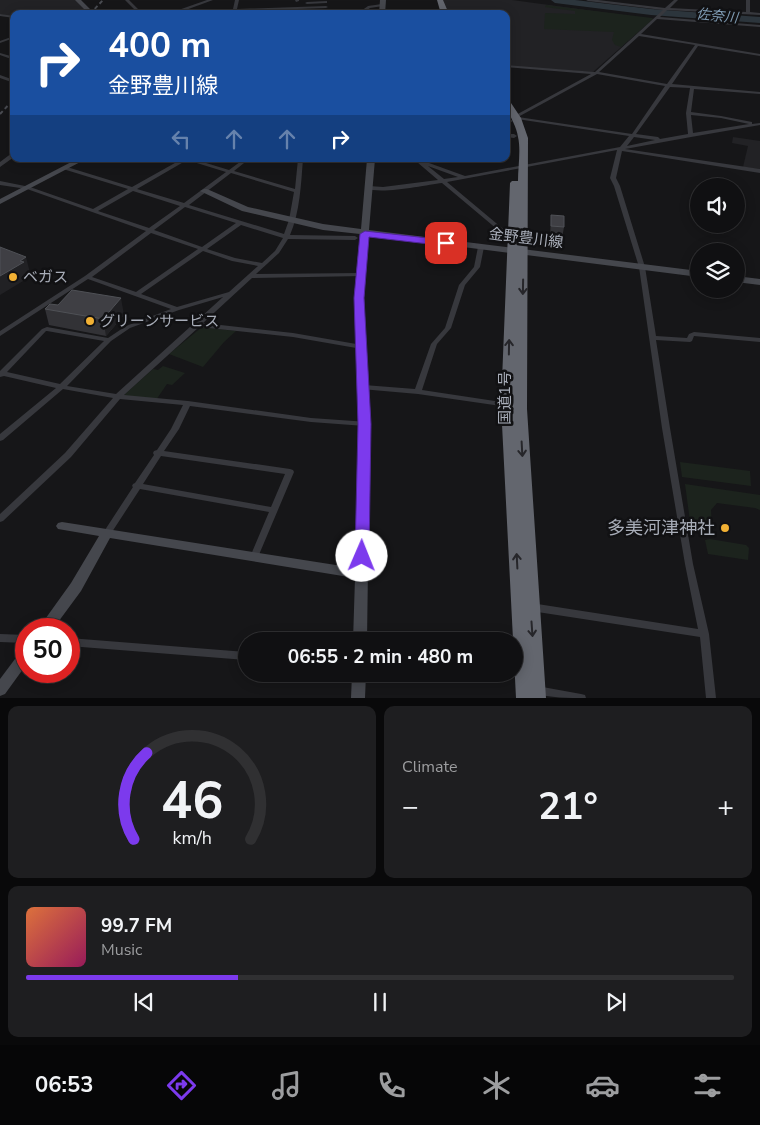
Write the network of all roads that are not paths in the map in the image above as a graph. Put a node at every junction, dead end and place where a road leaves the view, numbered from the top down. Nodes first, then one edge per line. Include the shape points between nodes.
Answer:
1 (78, 0) edge
2 (127, 0) edge
3 (211, 0) edge
4 (588, 0) edge
5 (676, 0) edge
6 (748, 0) edge
7 (383, 2) edge
8 (307, 3) dead end
9 (326, 3) edge
10 (667, 9) junction
11 (88, 10) edge
12 (137, 10) edge
13 (181, 10) edge
14 (279, 10) edge
15 (366, 10) edge
16 (748, 13) junction
17 (760, 14) edge
18 (658, 18) junction
19 (760, 26) edge
20 (639, 35) junction
21 (697, 45) junction
22 (760, 55) edge
23 (510, 66) edge
24 (596, 72) junction
25 (667, 85) junction
26 (692, 88) junction
27 (760, 93) edge
28 (688, 113) junction
29 (511, 118) edge
30 (753, 124) junction
31 (760, 124) edge
32 (510, 135) edge
33 (633, 135) junction
34 (691, 135) junction
35 (663, 140) junction
36 (620, 150) junction
37 (76, 162) edge
38 (182, 162) edge
39 (197, 162) edge
40 (243, 162) edge
41 (301, 162) edge
42 (371, 162) edge
43 (418, 162) edge
44 (421, 162) edge
45 (434, 162) edge
46 (431, 166) junction
47 (65, 168) junction
48 (519, 168) junction
49 (760, 171) edge
50 (231, 172) junction
51 (464, 177) junction
52 (443, 182) junction
53 (0, 183) edge
54 (28, 188) junction
55 (369, 188) junction
56 (133, 190) junction
57 (204, 191) junction
58 (296, 191) junction
59 (0, 202) edge
60 (184, 206) junction
61 (93, 211) junction
62 (293, 221) junction
63 (240, 222) junction
64 (150, 231) junction
65 (287, 236) junction
66 (360, 236) junction
67 (482, 247) junction
68 (516, 247) junction
69 (202, 249) junction
70 (264, 265) junction
71 (642, 267) junction
72 (690, 273) edge
73 (361, 275) junction
74 (252, 276) junction
75 (87, 277) junction
76 (745, 280) edge
77 (760, 282) edge
78 (231, 294) junction
79 (136, 295) junction
80 (177, 310) junction
81 (198, 325) junction
82 (0, 334) edge
83 (652, 338) junction
84 (109, 340) junction
85 (760, 340) edge
86 (362, 347) junction
87 (1, 374) edge
88 (62, 387) junction
89 (364, 387) junction
90 (418, 392) junction
91 (118, 397) junction
92 (188, 403) junction
93 (508, 405) junction
94 (365, 424) junction
95 (0, 438) edge
96 (158, 453) junction
97 (136, 486) junction
98 (274, 510) junction
99 (4, 511) edge
100 (0, 519) edge
101 (62, 526) dead end
102 (107, 533) junction
103 (254, 557) junction
104 (362, 574) junction
105 (530, 607) junction
106 (53, 618) edge
107 (360, 632) edge
108 (704, 634) junction
109 (0, 638) edge
110 (15, 639) edge
111 (80, 643) edge
112 (238, 655) edge
113 (15, 670) edge
114 (359, 682) edge
115 (0, 690) edge
116 (533, 695) edge
117 (358, 698) edge
118 (581, 698) edge
119 (711, 698) edge

1 - 11 main road
2 - 12 street
3 - 13 street
4 - 10 street
5 - 10 street
6 - 16 street
7 - 15 street
8 - 9 street
9 - 14 street
10 - 16 street
10 - 18 street
16 - 17 street
18 - 19 street
18 - 20 street
20 - 21 street
20 - 24 street
21 - 22 street
21 - 25 street
23 - 24 street
24 - 25 street
24 - 29 street
25 - 26 street
25 - 33 street
26 - 27 street
26 - 28 street
28 - 30 street
28 - 34 street
29 - 32 highway, 国道1号
29 - 33 street
29 - 48 highway, 国道1号 via 523,138
30 - 31 street
30 - 34 street
32 - 48 highway, 国道1号
33 - 35 street
33 - 36 street
34 - 35 street
35 - 36 street
36 - 48 street
36 - 49 street
36 - 71 street via 613,178
37 - 47 main road
38 - 56 street
39 - 50 street
40 - 50 street
41 - 58 street
42 - 55 main road
43 - 52 street
44 - 46 street
45 - 46 street
46 - 51 street
47 - 54 main road
47 - 56 street
48 - 51 street
48 - 68 highway, 国道1号
50 - 57 street
50 - 58 street
51 - 52 street
52 - 55 street
52 - 68 street
53 - 54 street
54 - 59 main road
54 - 61 street
55 - 66 main road
56 - 60 street
56 - 61 street
57 - 60 street
57 - 62 main road, 金野豊川線 via 246,209
58 - 62 street
60 - 63 street
60 - 64 street
61 - 64 street
62 - 65 street
62 - 66 main road, 金野豊川線
63 - 65 street
63 - 69 street
64 - 69 street
64 - 75 street
65 - 66 street
65 - 70 street via 278,252
66 - 67 main road, 金野豊川線
66 - 73 main road
67 - 68 main road, 金野豊川線
67 - 90 street via 477,267 462,285 448,328 434,344
68 - 71 main road, 金野豊川線
93 -> 68 highway, 国道1号
68 -> 105 highway, 国道1号
69 - 70 street via 234,260
69 - 79 street
70 - 74 street
71 - 72 main road, 金野豊川線
71 - 83 street
73 - 74 street
73 - 86 main road
74 - 78 street
75 - 79 street
75 - 82 street
76 - 77 main road
78 - 80 street
78 - 81 street
79 - 80 street
80 - 84 street via 140,322
81 - 86 street via 293,335
81 - 91 street
83 - 85 street via 690,340 694,334
83 - 108 street via 689,564
84 - 87 street via 47,329
84 - 88 street
86 - 89 main road
87 - 88 street
88 - 91 street
88 - 95 street
89 - 90 street
89 - 94 main road
90 - 93 street
91 - 92 street
91 - 99 street via 68,455
92 - 94 street
92 - 96 street
116 -> 93 highway, 国道1号
94 - 104 main road
96 - 97 street
96 - 98 street via 290,472
97 - 98 street
97 - 102 street
98 - 103 street
99 - 100 street
101 - 102 main road
102 - 103 main road
102 - 106 main road via 76,587
103 - 104 main road
104 - 107 main road
105 - 108 street
105 -> 116 highway, 国道1号
108 - 119 street
109 - 110 street
111 - 112 street
113 - 115 main road
114 - 117 main road
116 - 118 street

